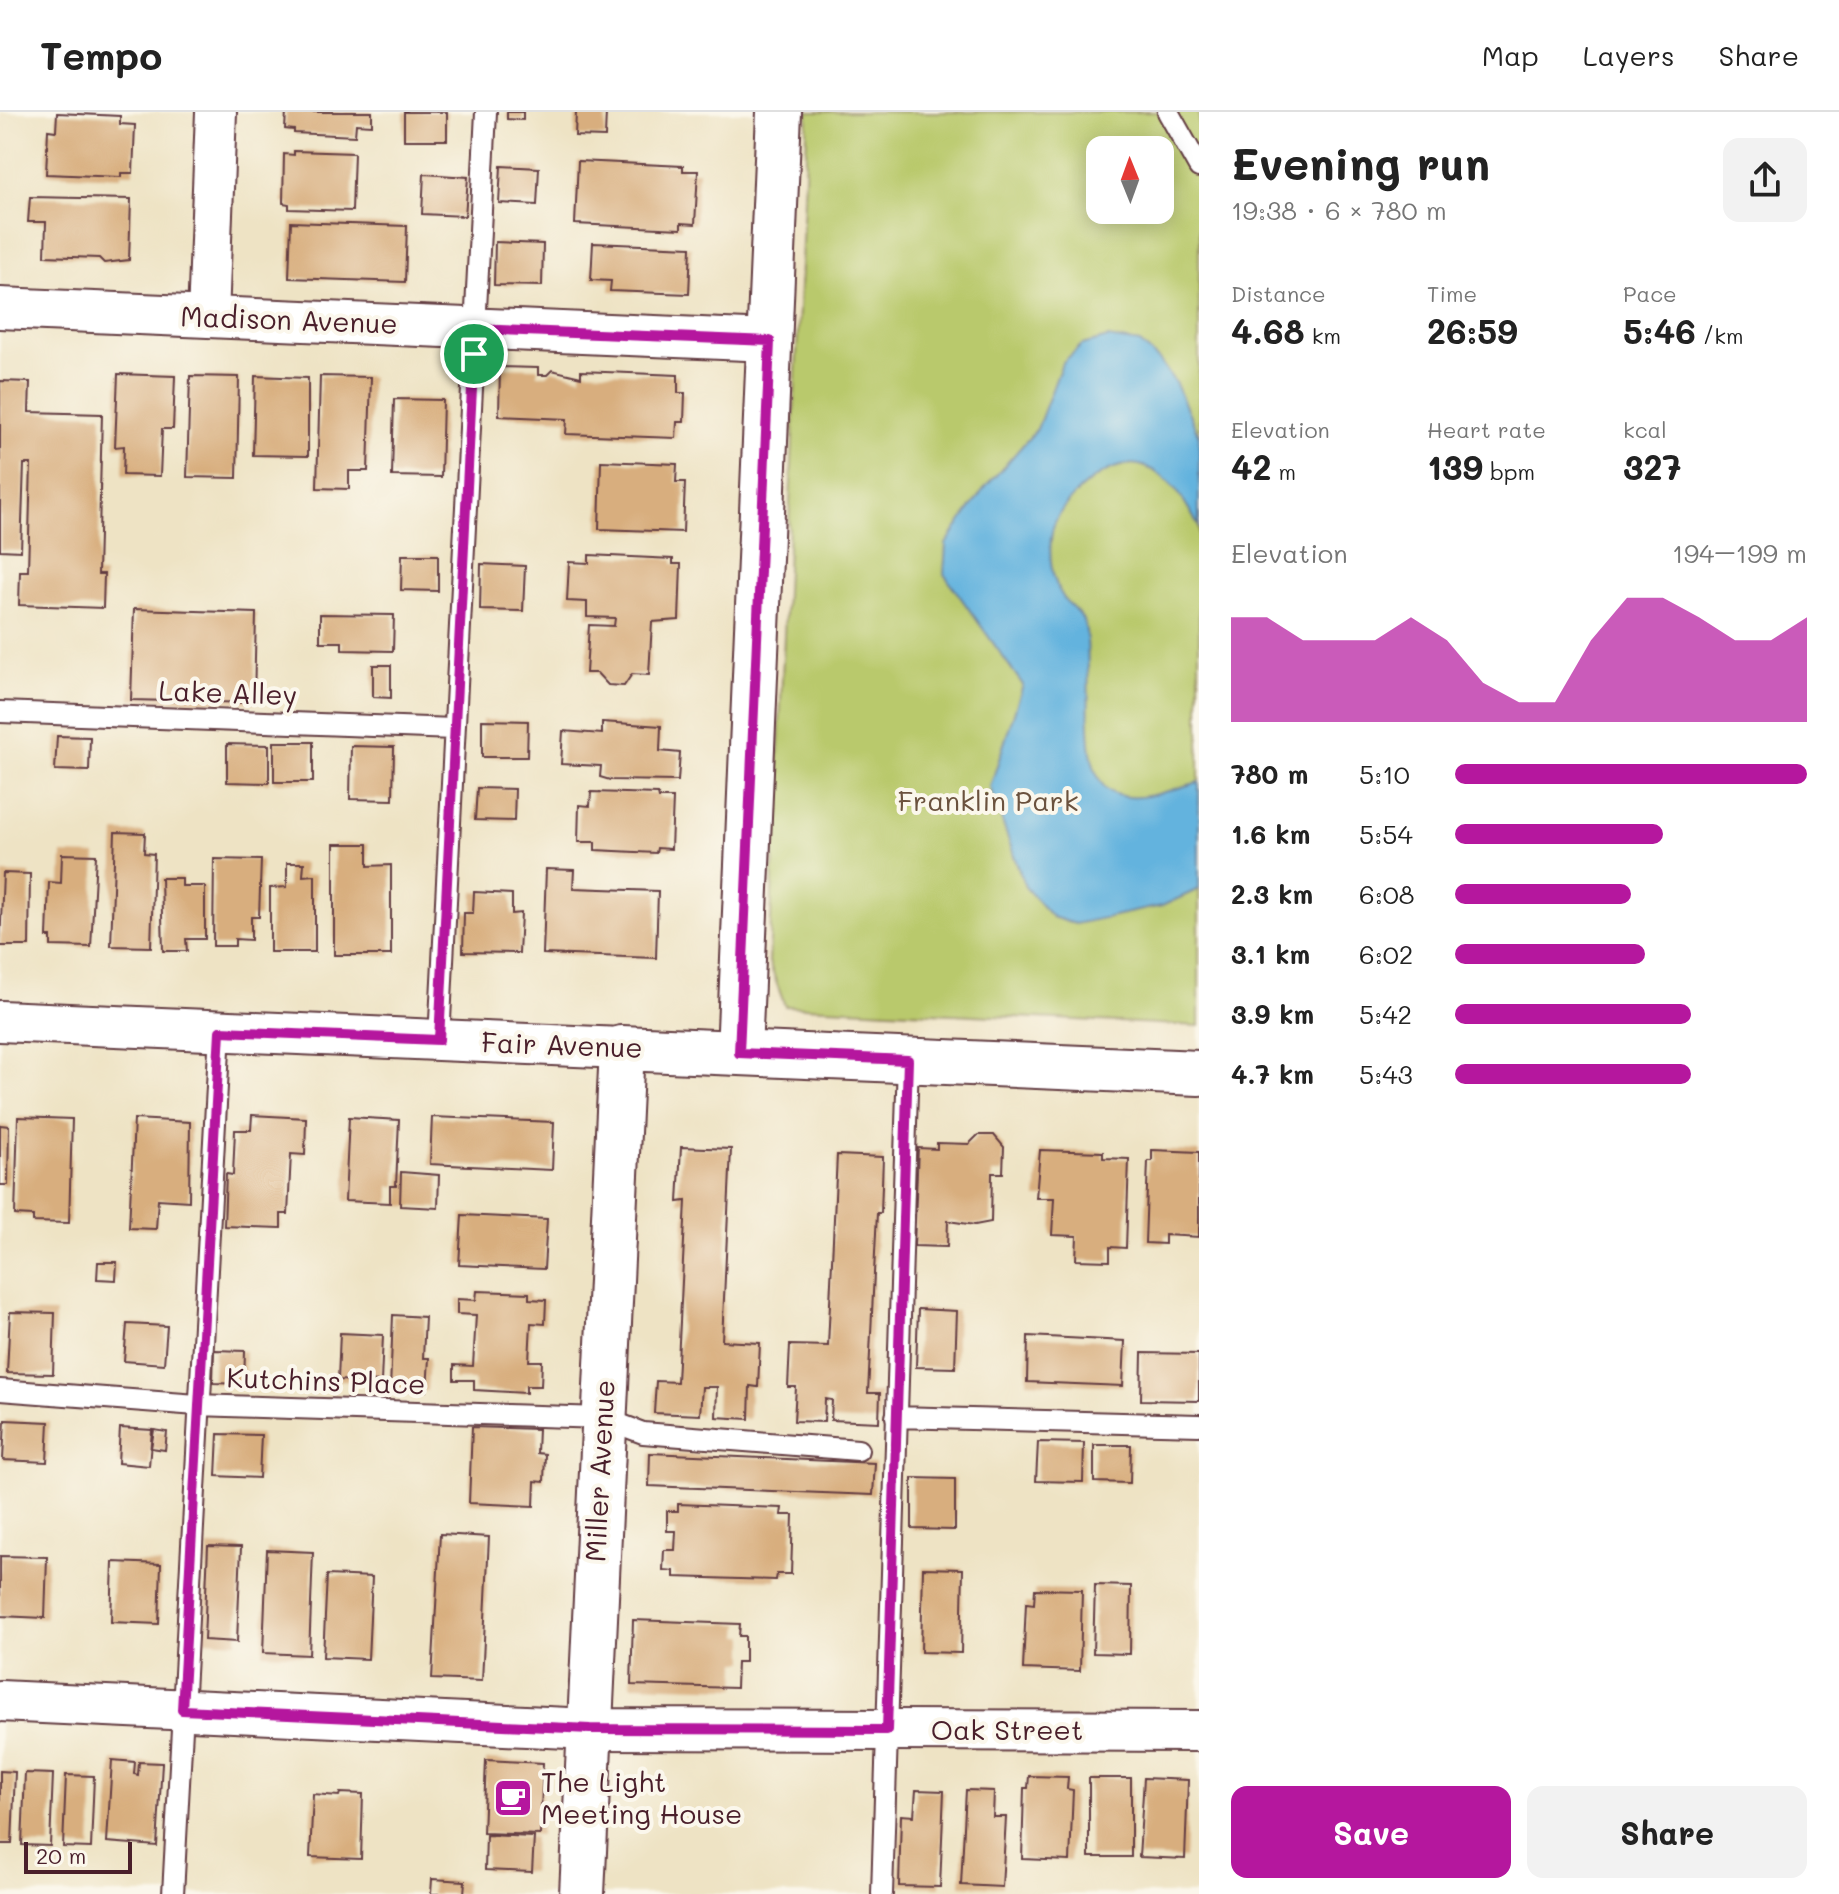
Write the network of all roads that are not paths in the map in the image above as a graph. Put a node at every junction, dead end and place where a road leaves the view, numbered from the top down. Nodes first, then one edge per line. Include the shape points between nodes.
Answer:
1 (216, 112) edge
2 (486, 112) edge
3 (779, 112) edge
4 (1168, 112) edge
5 (1199, 167) edge
6 (0, 308) edge
7 (208, 317) junction
8 (475, 329) junction
9 (770, 341) junction
10 (0, 712) edge
11 (454, 729) junction
12 (0, 1021) edge
13 (220, 1031) junction
14 (439, 1040) junction
15 (622, 1048) junction
16 (739, 1053) junction
17 (908, 1060) junction
18 (1199, 1073) edge
19 (0, 1390) edge
20 (197, 1405) junction
21 (896, 1417) junction
22 (603, 1418) junction
23 (1199, 1425) edge
24 (858, 1450) dead end
25 (0, 1701) edge
26 (182, 1710) junction
27 (590, 1729) junction
28 (887, 1730) junction
29 (1199, 1731) edge
30 (173, 1894) edge
31 (582, 1894) edge
32 (882, 1894) edge

1 - 7 street
2 - 8 lane
3 - 9 street
4 - 5 lane
6 - 7 street, Madison Avenue
7 - 8 street, Madison Avenue
8 - 9 street, Madison Avenue
8 - 11 lane
9 - 16 street
10 - 11 lane, Lake Alley
11 - 14 lane
12 - 13 street, Fair Avenue
13 - 14 street, Fair Avenue
13 - 20 lane
14 - 15 street, Fair Avenue
15 - 16 street, Fair Avenue
15 - 22 street, Miller Avenue
16 - 17 street, Fair Avenue
17 - 18 street, Fair Avenue
17 - 21 lane
19 - 20 lane, Kutchins Place
20 - 22 lane, Kutchins Place
20 - 26 lane
21 - 23 lane
21 - 28 lane
22 - 24 lane, Kutchins Place via 643,1433
22 - 27 street, Miller Avenue
25 - 26 street, Oak Street
26 - 27 street, Oak Street
26 - 30 lane
27 - 28 street, Oak Street
27 - 31 street, Miller Avenue
28 - 29 street, Oak Street
28 - 32 lane

